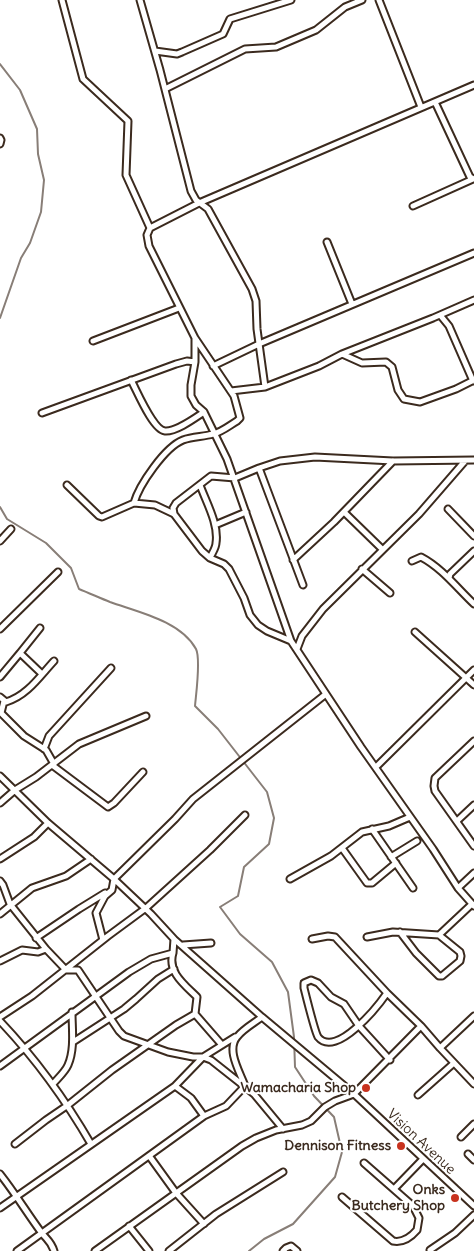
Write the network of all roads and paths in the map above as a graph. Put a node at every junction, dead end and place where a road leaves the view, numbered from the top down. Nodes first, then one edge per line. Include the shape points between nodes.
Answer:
1 (62, 0) edge
2 (140, 0) edge
3 (291, 0) edge
4 (362, 0) edge
5 (379, 0) edge
6 (155, 51) junction
7 (474, 85) edge
8 (165, 89) junction
9 (435, 102) junction
10 (421, 107) junction
11 (0, 138) edge
12 (0, 144) edge
13 (473, 179) edge
14 (200, 203) junction
15 (413, 206) dead end
16 (150, 228) junction
17 (327, 242) dead end
18 (474, 253) edge
19 (474, 300) edge
20 (352, 304) junction
21 (179, 308) junction
22 (440, 315) junction
23 (194, 338) junction
24 (94, 341) dead end
25 (259, 344) junction
26 (342, 354) junction
27 (195, 362) junction
28 (213, 366) junction
29 (131, 380) junction
30 (473, 380) edge
31 (264, 387) junction
32 (231, 391) junction
33 (204, 412) junction
34 (42, 413) dead end
35 (214, 434) junction
36 (474, 460) edge
37 (465, 461) junction
38 (392, 462) junction
39 (258, 468) junction
40 (235, 478) junction
41 (67, 485) dead end
42 (200, 485) junction
43 (134, 503) junction
44 (448, 509) dead end
45 (246, 512) junction
46 (344, 512) junction
47 (174, 514) junction
48 (214, 525) junction
49 (12, 529) dead end
50 (474, 536) edge
51 (0, 541) edge
52 (382, 549) junction
53 (474, 551) edge
54 (210, 558) junction
55 (294, 560) junction
56 (412, 561) dead end
57 (362, 570) junction
58 (58, 572) dead end
59 (449, 578) junction
60 (303, 585) dead end
61 (390, 593) dead end
62 (474, 604) edge
63 (40, 628) dead end
64 (0, 629) edge
65 (415, 632) dead end
66 (292, 641) junction
67 (297, 649) junction
68 (20, 653) junction
69 (54, 661) dead end
70 (111, 668) dead end
71 (474, 670) edge
72 (42, 674) junction
73 (0, 677) edge
74 (466, 678) junction
75 (474, 686) edge
76 (326, 694) junction
77 (2, 699) edge
78 (146, 716) dead end
79 (474, 741) edge
80 (44, 749) junction
81 (53, 764) junction
82 (376, 767) junction
83 (143, 772) dead end
84 (0, 776) edge
85 (16, 790) junction
86 (0, 803) edge
87 (474, 805) edge
88 (245, 815) dead end
89 (410, 816) junction
90 (457, 821) junction
91 (48, 823) junction
92 (372, 829) junction
93 (416, 841) dead end
94 (474, 846) edge
95 (342, 848) junction
96 (391, 857) junction
97 (0, 858) edge
98 (92, 859) junction
99 (396, 863) junction
100 (474, 873) edge
101 (114, 878) junction
102 (290, 879) dead end
103 (0, 881) edge
104 (413, 888) dead end
105 (458, 888) junction
106 (112, 890) junction
107 (10, 904) junction
108 (87, 904) junction
109 (473, 905) edge
110 (146, 908) junction
111 (96, 913) junction
112 (0, 914) edge
113 (400, 932) junction
114 (438, 935) junction
115 (367, 937) dead end
116 (36, 938) junction
117 (174, 939) junction
118 (312, 939) dead end
119 (103, 940) junction
120 (211, 943) dead end
121 (182, 945) junction
122 (46, 949) junction
123 (174, 953) junction
124 (0, 961) edge
125 (174, 969) junction
126 (66, 970) junction
127 (387, 993) junction
128 (96, 995) junction
129 (72, 1012) junction
130 (195, 1014) junction
131 (474, 1016) edge
132 (0, 1017) edge
133 (262, 1017) junction
134 (108, 1019) junction
135 (0, 1021) edge
136 (359, 1026) junction
137 (421, 1026) junction
138 (237, 1036) junction
139 (72, 1042) junction
140 (148, 1045) junction
141 (222, 1046) junction
142 (25, 1047) junction
143 (440, 1048) junction
144 (203, 1057) junction
145 (390, 1060) junction
146 (454, 1062) junction
147 (0, 1066) edge
148 (53, 1084) junction
149 (474, 1084) edge
150 (175, 1086) junction
151 (245, 1086) junction
152 (354, 1094) junction
153 (418, 1095) dead end
154 (68, 1105) junction
155 (204, 1116) junction
156 (474, 1124) edge
157 (283, 1129) junction
158 (461, 1137) dead end
159 (15, 1144) dead end
160 (91, 1144) junction
161 (468, 1154) dead end
162 (150, 1157) junction
163 (422, 1159) junction
164 (474, 1160) edge
165 (364, 1163) dead end
166 (283, 1172) dead end
167 (0, 1174) edge
168 (394, 1190) junction
169 (176, 1193) junction
170 (17, 1195) junction
171 (342, 1197) dead end
172 (474, 1206) edge
173 (0, 1208) edge
174 (474, 1214) edge
175 (204, 1224) junction
176 (129, 1226) junction
177 (42, 1234) junction
178 (430, 1250) edge
179 (17, 1251) edge
180 (54, 1251) edge
181 (95, 1251) edge
182 (149, 1251) edge
183 (169, 1251) edge
184 (283, 1251) edge
185 (297, 1251) edge

1 - 16 street via 83,79 128,121 126,175
2 - 6 street
3 - 6 street via 230,20 223,34 177,54
4 - 8 street via 345,7 316,30 276,47 245,49
5 - 10 street
6 - 8 street
7 - 9 street
8 - 14 street via 191,191
9 - 10 street
9 - 13 street
10 - 14 street
11 - 12 street
13 - 15 street
14 - 16 street
14 - 25 street via 208,209 252,289
16 - 21 street via 146,235 149,246
17 - 20 street
18 - 20 street
19 - 22 street
20 - 25 street
21 - 23 street
21 - 24 street
22 - 26 street
22 - 30 street via 449,326
23 - 27 street
23 - 28 street
25 - 28 street
25 - 31 street
26 - 30 street via 362,363 386,362 392,366 404,400 420,402 456,390
26 - 31 street
27 - 29 street via 181,363
27 - 33 street via 191,396
28 - 32 street
29 - 33 street via 150,416 163,431
29 - 34 street
31 - 32 street
32 - 35 street via 240,418
33 - 35 street
35 - 40 street
35 - 43 street via 181,440 174,445 144,480
36 - 37 street
37 - 38 street
37 - 52 street via 419,514
38 - 39 street via 315,457
38 - 46 street
39 - 40 street
39 - 55 street
40 - 42 street via 211,476
40 - 45 street
41 - 43 street via 99,516
42 - 47 street via 176,503
42 - 48 street
43 - 47 street via 155,505
44 - 50 street
45 - 48 street
45 - 66 street
46 - 52 street
46 - 55 street
47 - 54 street
48 - 54 street via 216,544
49 - 51 street
52 - 57 street
53 - 59 street
54 - 66 street via 224,564 233,574 250,615 258,625
55 - 60 street
56 - 59 street via 421,557
57 - 61 street
57 - 67 street via 310,624
58 - 64 street
59 - 62 street
63 - 68 street
65 - 74 street
66 - 67 street
67 - 76 street
68 - 72 street
68 - 73 street
69 - 72 street
70 - 80 street via 49,736
71 - 74 street
72 - 77 street via 20,696 10,701
74 - 75 street
74 - 82 street
76 - 82 street
76 - 101 street via 193,799
77 - 80 street via 1,713 24,736
78 - 81 street via 80,744
79 - 90 street via 435,778 435,791
80 - 81 street
81 - 83 street via 108,807
81 - 85 street
82 - 89 street
84 - 85 street, Vision Avenue
85 - 86 street
85 - 91 street, Vision Avenue
87 - 90 street
88 - 110 street
89 - 92 street
89 - 105 street
90 - 94 street
91 - 97 street via 34,837
91 - 98 street, Vision Avenue
92 - 95 street via 362,832
92 - 96 street
93 - 96 street
95 - 99 street via 367,883 372,883
95 - 102 street
96 - 99 street
98 - 101 street, Vision Avenue
98 - 107 street via 66,876 32,888
99 - 104 street
100 - 105 street
101 - 106 street
101 - 110 street, Vision Avenue
103 - 107 street
105 - 109 street
106 - 108 street
106 - 111 street
107 - 112 street
107 - 116 street
108 - 111 street
108 - 116 street
109 - 114 street
110 - 117 street, Vision Avenue
110 - 119 street
111 - 119 street
113 - 114 street
113 - 114 street via 416,953 442,976 460,961 461,956
113 - 115 street
116 - 122 street
117 - 121 street, Vision Avenue
117 - 123 street
118 - 127 street via 335,937
119 - 126 street
120 - 121 street
121 - 133 street, Vision Avenue
122 - 124 street via 38,952 22,950
122 - 126 street
123 - 125 street via 171,959
123 - 128 street via 151,959
125 - 130 street via 174,974 197,997
125 - 134 street
126 - 128 street via 78,970
126 - 132 street
127 - 136 street
127 - 137 street
128 - 129 street
128 - 134 street
129 - 139 street
129 - 142 street
130 - 140 street
130 - 141 street
131 - 143 street
133 - 138 street
133 - 152 street, Vision Avenue
134 - 139 street
134 - 140 street via 124,1036
135 - 142 street
136 - 136 street via 334,1042 318,1036 304,983 318,982 344,1004
136 - 145 street
137 - 143 street
137 - 145 street
138 - 141 street
138 - 151 street via 232,1050
139 - 148 street via 68,1064
140 - 144 street
140 - 154 street
141 - 144 street
142 - 147 street
142 - 148 street
143 - 146 street
144 - 150 street
144 - 151 street
145 - 152 street
146 - 149 street
146 - 153 street
148 - 154 street
150 - 155 street via 191,1098
150 - 160 street
151 - 155 street via 226,1106
151 - 157 street
152 - 157 street via 325,1107 311,1121
152 - 163 street, Vision Avenue
154 - 159 street
154 - 160 street
155 - 162 street
156 - 158 street
157 - 169 street via 242,1146
160 - 170 street
161 - 164 street
162 - 169 street
162 - 177 street
163 - 168 street
163 - 172 street, Vision Avenue
165 - 168 street
166 - 175 street
167 - 170 street
168 - 171 street via 414,1206 419,1218 418,1230 400,1242 393,1241
169 - 175 street
169 - 176 street
170 - 173 street
170 - 177 street
174 - 178 street via 455,1233
175 - 183 street
176 - 181 street
176 - 182 street
177 - 179 street
177 - 180 street
184 - 185 street via 291,1246

